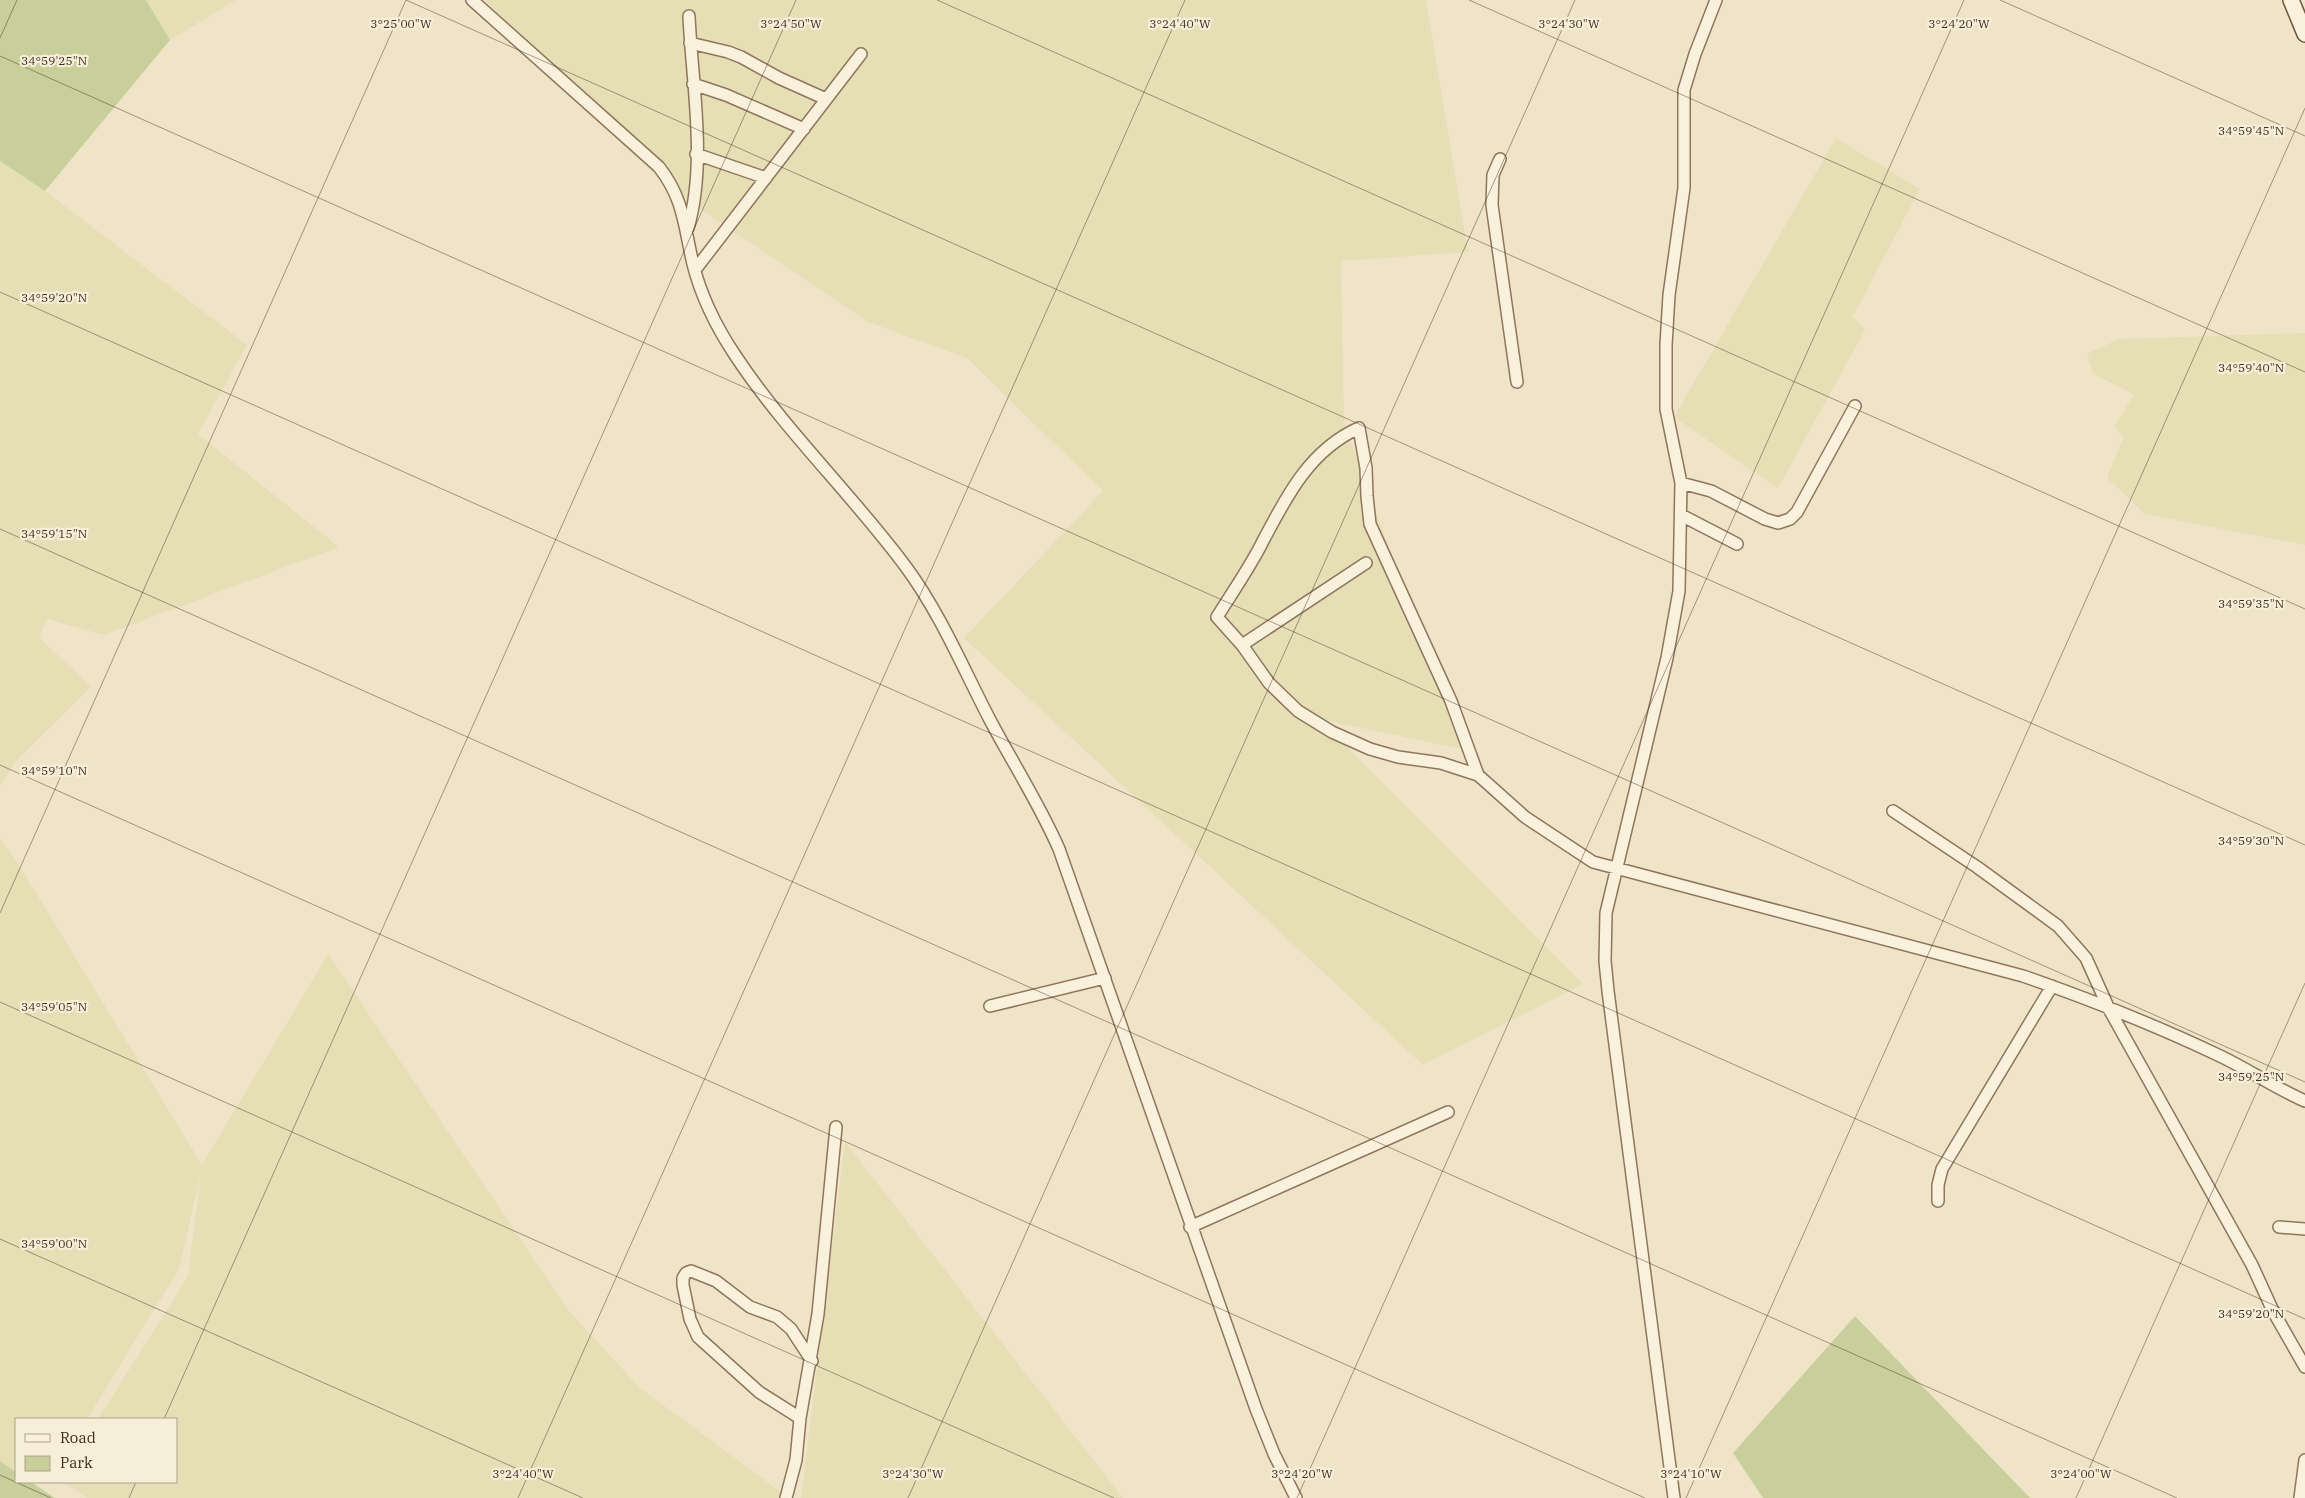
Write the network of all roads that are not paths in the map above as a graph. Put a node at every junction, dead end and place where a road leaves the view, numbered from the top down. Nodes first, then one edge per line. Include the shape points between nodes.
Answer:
1 (472, 0) edge
2 (1716, 0) edge
3 (2291, 0) edge
4 (689, 16) dead end
5 (2305, 34) edge
6 (690, 43) junction
7 (861, 54) dead end
8 (693, 84) junction
9 (826, 99) junction
10 (804, 129) junction
11 (696, 154) junction
12 (1500, 159) dead end
13 (766, 178) junction
14 (687, 232) junction
15 (695, 270) junction
16 (1517, 382) dead end
17 (1855, 406) dead end
18 (1681, 483) junction
19 (1681, 515) junction
20 (1737, 544) dead end
21 (1366, 563) dead end
22 (1242, 645) junction
23 (1478, 776) junction
24 (1893, 811) dead end
25 (1616, 870) junction
26 (1105, 978) junction
27 (2052, 986) junction
28 (990, 1006) dead end
29 (2109, 1009) junction
30 (2305, 1101) edge
31 (1448, 1112) dead end
32 (836, 1127) dead end
33 (1938, 1201) dead end
34 (1190, 1227) junction
35 (2279, 1227) dead end
36 (2305, 1230) edge
37 (812, 1360) junction
38 (2305, 1367) edge
39 (800, 1418) junction
40 (2305, 1460) edge
41 (786, 1498) edge
42 (1296, 1498) edge
43 (1674, 1498) edge
44 (2300, 1498) edge

1 - 14 street via 659,167 678,197
2 - 18 street via 1688,74 1683,104 1684,188 1670,295 1664,389
3 - 5 main road
4 - 6 street
6 - 8 street
6 - 9 street via 741,57
7 - 9 street
8 - 10 street
8 - 11 street
9 - 10 street
10 - 13 street
11 - 13 street
11 - 14 street via 696,195
12 - 16 street via 1494,175 1492,205
13 - 15 street
14 - 15 street
15 - 26 street via 704,296 734,354 907,568 930,605 1045,817
17 - 18 street via 1797,512 1784,522 1765,519 1711,491
18 - 19 street
19 - 20 street
19 - 25 street via 1679,591 1669,649
21 - 22 street
22 - 23 street via 1281,696 1298,712 1332,732 1385,754 1441,763
22 - 23 street via 1217,617 1302,475 1338,439 1359,428 1370,524 1451,702
23 - 25 street via 1525,817 1572,850
24 - 29 street via 1978,867 2058,926 2086,958
25 - 27 street
25 - 43 street via 1606,913 1605,961
26 - 28 street
26 - 34 street
27 - 29 street
27 - 33 street via 1942,1169
29 - 30 street via 2218,1055
29 - 38 street
31 - 34 street
32 - 37 street
34 - 42 street via 1256,1409
35 - 36 street
37 - 39 street
37 - 39 street via 791,1329 777,1317 750,1307 708,1276 691,1271 686,1273 683,1278 684,1297 698,1336 759,1392
39 - 41 street via 796,1460
40 - 44 street

